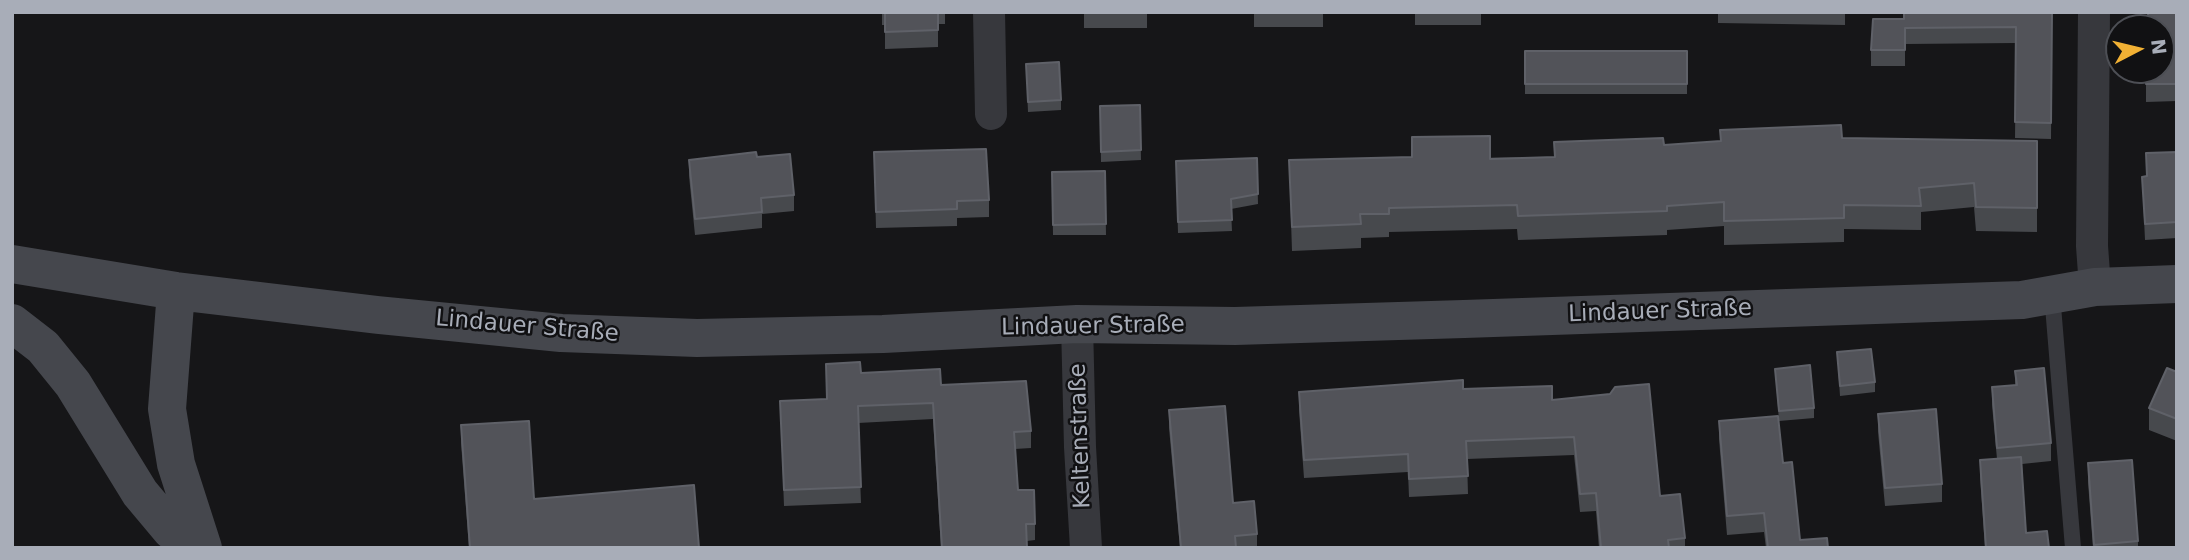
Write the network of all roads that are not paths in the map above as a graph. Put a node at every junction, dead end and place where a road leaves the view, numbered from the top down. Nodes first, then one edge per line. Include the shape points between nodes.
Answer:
1 (989, 12) edge
2 (2094, 12) edge
3 (991, 114) dead end
4 (12, 264) edge
5 (2177, 284) edge
6 (2095, 287) junction
7 (176, 291) junction
8 (2052, 294) junction
9 (12, 323) edge
10 (1077, 324) junction
11 (193, 548) edge
12 (203, 548) edge
13 (1086, 548) edge
14 (2073, 548) edge

1 - 3 street
2 - 6 street
4 - 7 street, Lindauer Straße
5 - 6 street, Lindauer Straße
6 - 8 street, Lindauer Straße
7 - 10 street, Lindauer Straße via 588,334 697,338
7 - 12 street via 167,409 176,464
8 - 10 street, Lindauer Straße via 2022,300 1464,320 1235,326
8 - 14 lane
9 - 11 street via 43,347 73,384 140,493
10 - 13 street, Keltenstraße

